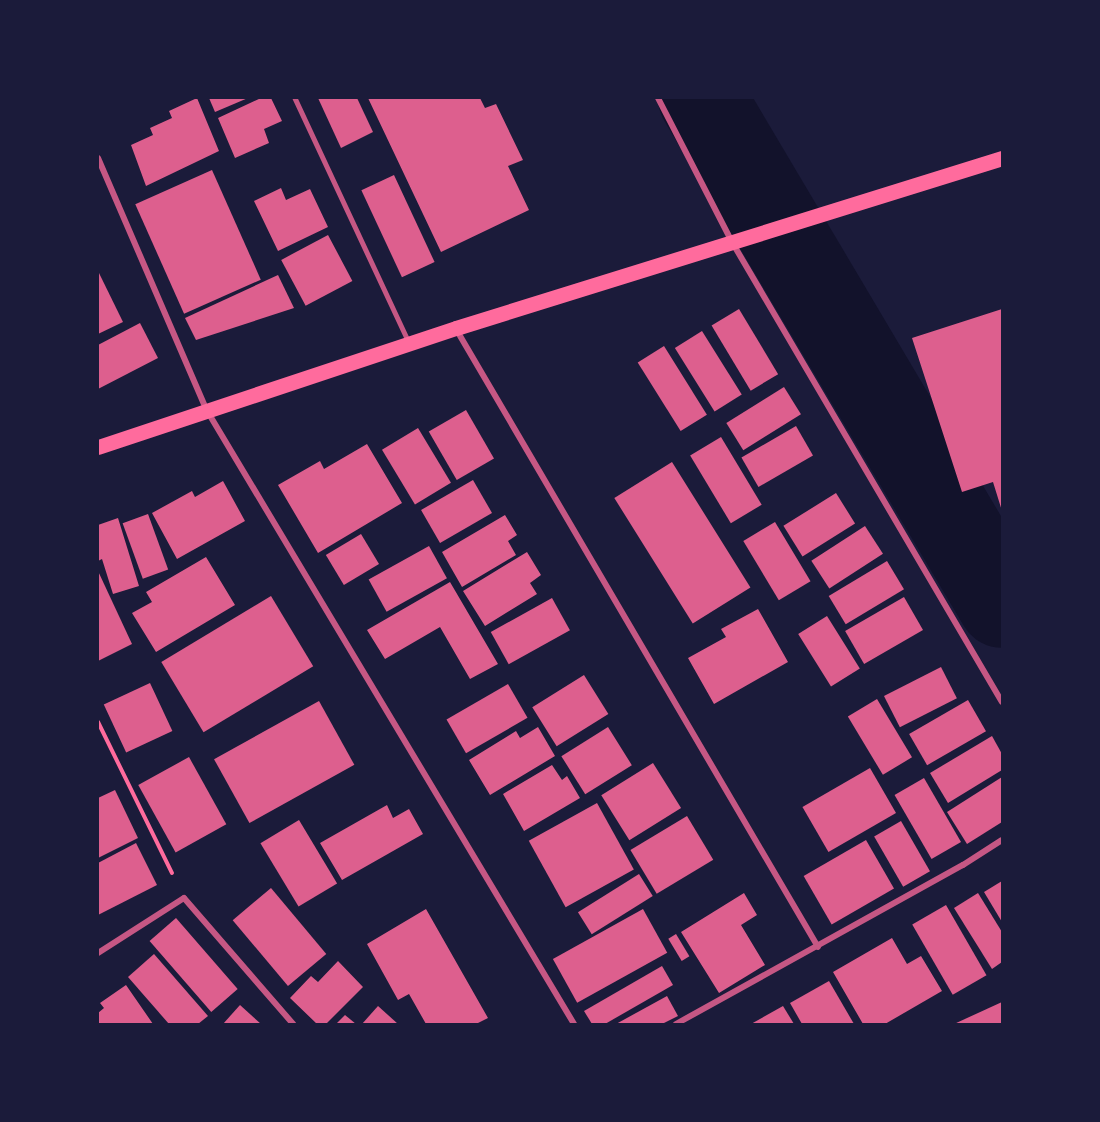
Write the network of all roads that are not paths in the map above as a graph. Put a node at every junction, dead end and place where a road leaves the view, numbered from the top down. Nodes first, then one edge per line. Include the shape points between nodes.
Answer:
1 (295, 98) edge
2 (658, 98) edge
3 (98, 158) edge
4 (1002, 158) edge
5 (100, 172) edge
6 (732, 242) junction
7 (456, 328) junction
8 (410, 343) junction
9 (206, 409) junction
10 (98, 447) edge
11 (1002, 702) edge
12 (1002, 840) edge
13 (818, 947) junction
14 (98, 953) edge
15 (293, 1024) edge
16 (574, 1024) edge
17 (676, 1024) edge

1 - 8 lane
2 - 6 street
3 - 5 street
4 - 6 main road
5 - 9 street
6 - 7 main road
6 - 11 street
7 - 8 main road
7 - 13 street
8 - 9 main road
9 - 10 main road
9 - 16 street
12 - 13 street
13 - 17 street
14 - 15 street via 184,898

